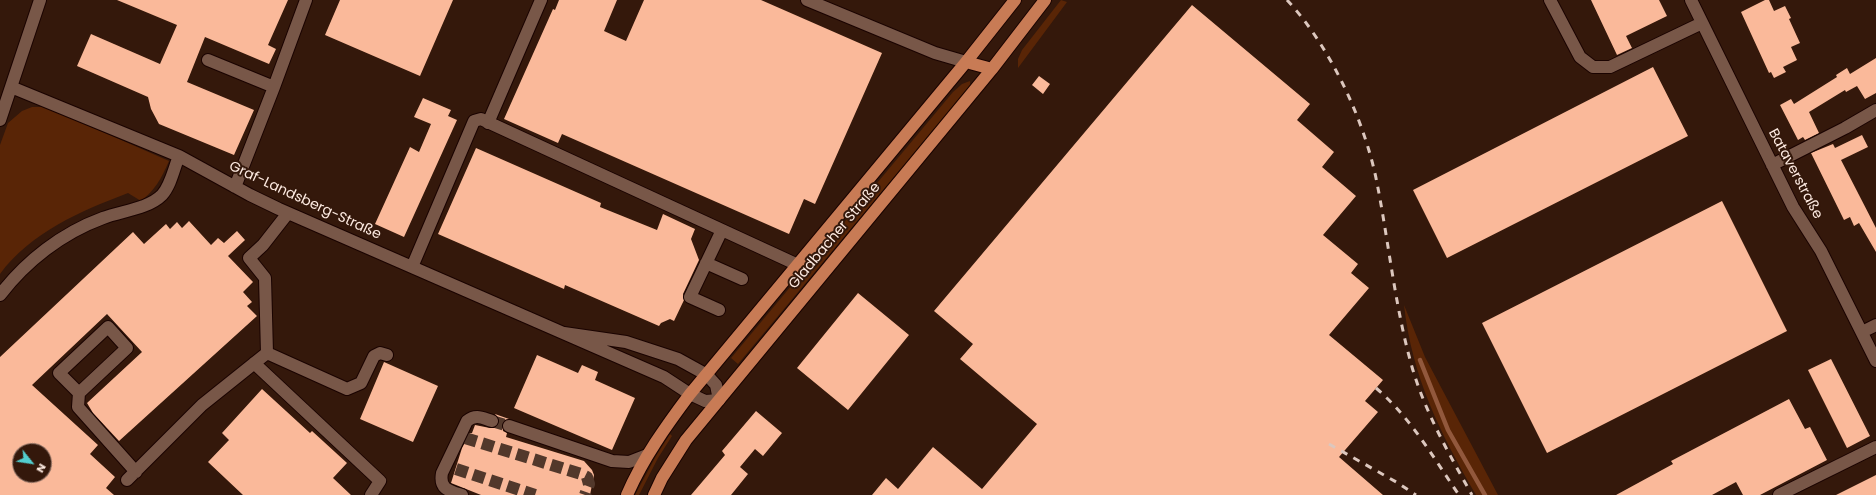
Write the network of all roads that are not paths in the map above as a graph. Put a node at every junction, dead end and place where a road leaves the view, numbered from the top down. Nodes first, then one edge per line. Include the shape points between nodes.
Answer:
1 (40, 0) edge
2 (306, 0) edge
3 (541, 0) edge
4 (807, 0) edge
5 (1015, 0) edge
6 (1045, 0) edge
7 (1550, 0) edge
8 (1691, 0) edge
9 (1702, 23) junction
10 (208, 60) dead end
11 (966, 62) junction
12 (992, 69) junction
13 (11, 87) junction
14 (274, 87) junction
15 (1876, 110) edge
16 (0, 120) edge
17 (488, 123) junction
18 (179, 156) junction
19 (1772, 165) junction
20 (235, 187) junction
21 (288, 213) junction
22 (722, 230) junction
23 (706, 263) junction
24 (798, 266) junction
25 (412, 267) junction
26 (742, 279) dead end
27 (0, 296) edge
28 (719, 310) dead end
29 (1876, 325) edge
30 (1862, 332) junction
31 (564, 333) junction
32 (267, 353) junction
33 (387, 354) dead end
34 (1876, 361) edge
35 (254, 363) junction
36 (707, 375) junction
37 (79, 393) junction
38 (690, 394) junction
39 (718, 400) junction
40 (492, 421) tunnel mouth
41 (509, 426) tunnel mouth
42 (1876, 447) edge
43 (647, 455) junction
44 (456, 469) tunnel mouth
45 (442, 473) junction
46 (371, 495) edge
47 (462, 495) edge
48 (627, 495) edge
49 (654, 495) edge
50 (1779, 495) edge

1 - 13 street
2 - 14 street
3 - 17 street
4 - 11 street via 935,54
5 - 11 main road, Gladbacher Straße
6 - 12 main road, Gladbacher Straße
7 - 9 street via 1580,57 1593,67 1610,67
8 - 9 street, Bataverstraße
9 - 19 street, Bataverstraße
10 - 14 street
11 - 12 main road
11 - 24 main road, Gladbacher Straße
12 - 39 main road, Gladbacher Straße
13 - 16 street
13 - 18 street, Graf-Landsberg-Straße
14 - 20 street
15 - 19 street
17 - 22 street
17 - 25 street via 480,119 474,121
18 - 20 street, Graf-Landsberg-Straße
18 - 27 street via 167,188 155,201 102,218 65,236 27,265
19 - 30 street, Bataverstraße via 1793,207 1821,251
20 - 21 street, Graf-Landsberg-Straße
21 - 25 street, Graf-Landsberg-Straße
21 - 32 street via 263,245 249,258 265,278
22 - 23 street
22 - 24 street
23 - 26 street
23 - 28 street via 690,296
24 - 36 main road, Gladbacher Straße
25 - 31 street, Graf-Landsberg-Straße
29 - 30 street
30 - 34 street, Bataverstraße
31 - 36 street, Graf-Landsberg-Straße via 626,342 678,359
31 - 38 street, Graf-Landsberg-Straße via 664,377
32 - 33 street via 347,389 361,383 374,356 380,353
32 - 35 street
35 - 37 street via 202,405 132,476 78,407
35 - 46 street via 380,481
36 - 38 main road, Gladbacher Straße
36 - 39 street via 716,385
37 - 37 street via 127,348 108,327 59,373
38 - 39 street, Graf-Landsberg-Straße via 705,401
38 - 43 main road, Gladbacher Straße
39 - 49 main road, Gladbacher Straße via 683,444
40 - 45 street via 479,416 467,421 464,434
41 - 43 street via 612,461 629,462
42 - 50 street
43 - 48 main road, Gladbacher Straße
44 - 45 street via 449,468
45 - 47 street via 440,481 444,487

